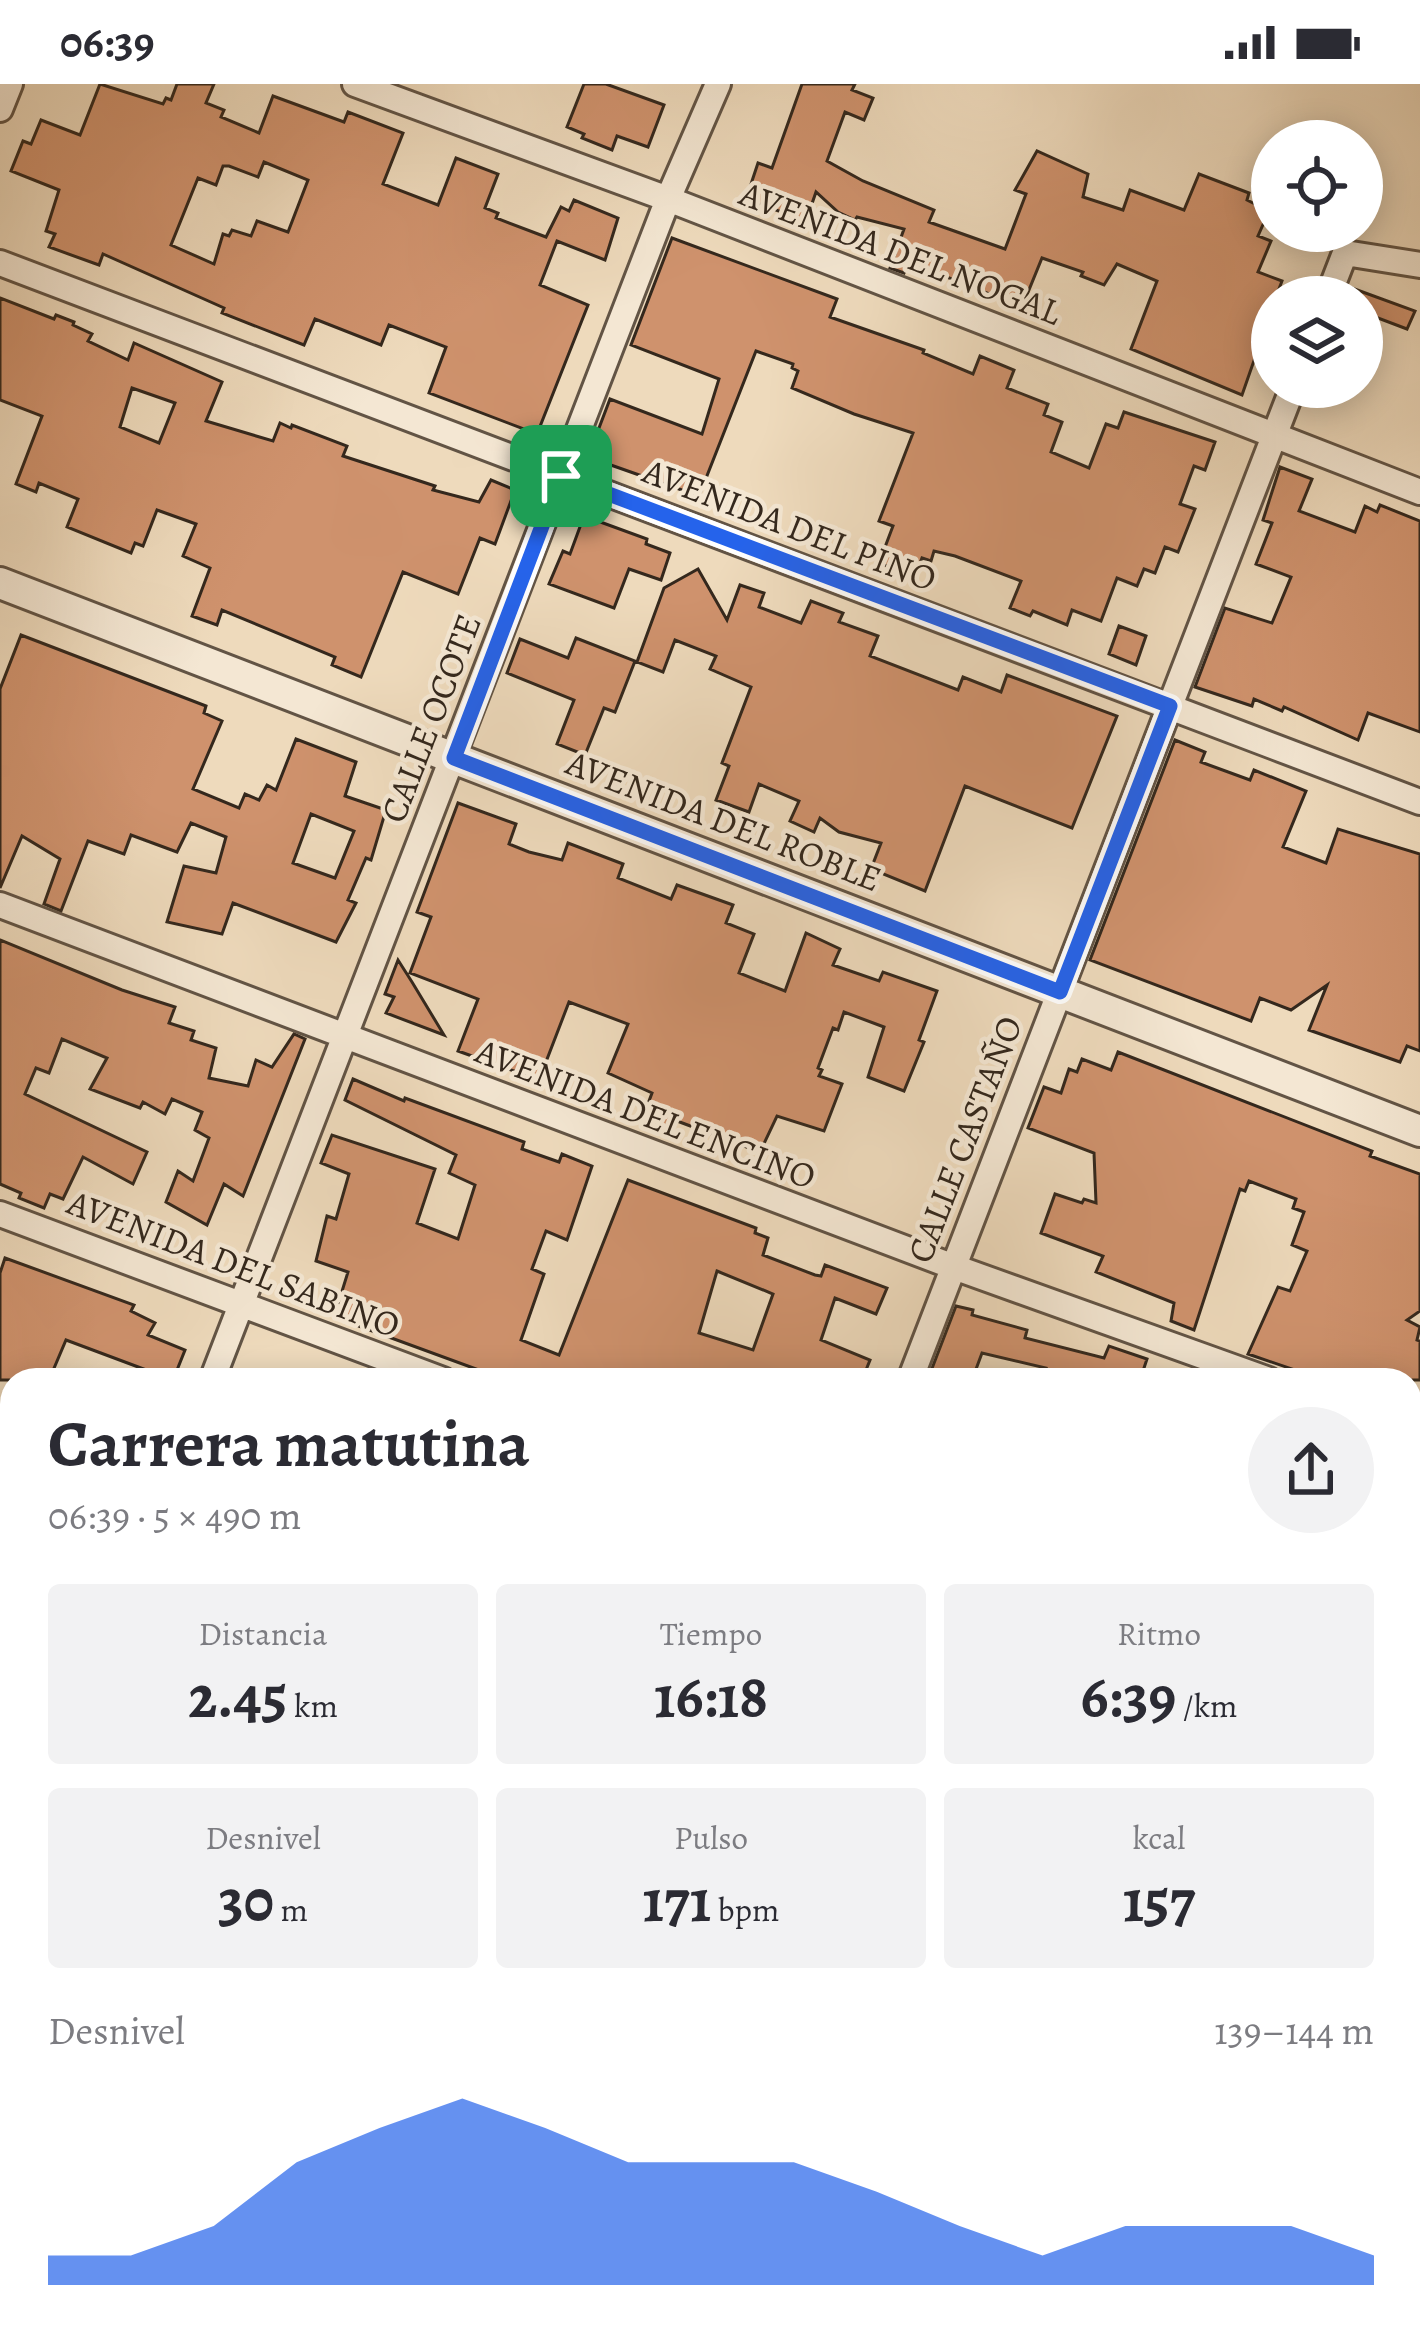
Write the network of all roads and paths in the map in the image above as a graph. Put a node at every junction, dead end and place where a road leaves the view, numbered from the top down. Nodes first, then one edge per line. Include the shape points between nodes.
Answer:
1 (10, 84) edge
2 (355, 84) edge
3 (718, 84) edge
4 (0, 109) edge
5 (668, 200) junction
6 (0, 263) edge
7 (1420, 265) edge
8 (1336, 276) edge
9 (1285, 408) edge
10 (1274, 437) junction
11 (561, 476) junction
12 (1420, 492) edge
13 (0, 583) edge
14 (1170, 706) junction
15 (454, 758) junction
16 (1420, 802) edge
17 (0, 905) edge
18 (1060, 992) junction
19 (344, 1037) junction
20 (1420, 1131) edge
21 (0, 1214) edge
22 (953, 1267) junction
23 (241, 1304) junction
24 (217, 1368) edge
25 (411, 1368) edge
26 (915, 1368) edge
27 (1235, 1368) edge

1 - 4 street
2 - 5 street, AVENIDA DEL NOGAL
3 - 5 street, CALLE OCOTE
5 - 10 street, AVENIDA DEL NOGAL
5 - 11 street, CALLE OCOTE
6 - 11 street, AVENIDA DEL PINO
7 - 8 street via 1345,253
9 - 10 street, CALLE CASTAÑO
10 - 12 street, AVENIDA DEL NOGAL
10 - 14 street, CALLE CASTAÑO
11 - 14 street, AVENIDA DEL PINO
11 - 15 street, CALLE OCOTE
13 - 15 street, AVENIDA DEL ROBLE
14 - 16 street, AVENIDA DEL PINO
14 - 18 street, CALLE CASTAÑO
15 - 18 street, AVENIDA DEL ROBLE
15 - 19 street, CALLE OCOTE
17 - 19 street, AVENIDA DEL ENCINO
18 - 20 street, AVENIDA DEL ROBLE
18 - 22 street, CALLE CASTAÑO
19 - 22 street, AVENIDA DEL ENCINO
19 - 23 street, CALLE OCOTE
21 - 23 street, AVENIDA DEL SABINO
22 - 26 street, CALLE CASTAÑO
22 - 27 street, AVENIDA DEL ENCINO
23 - 24 street, CALLE OCOTE
23 - 25 street, AVENIDA DEL SABINO

